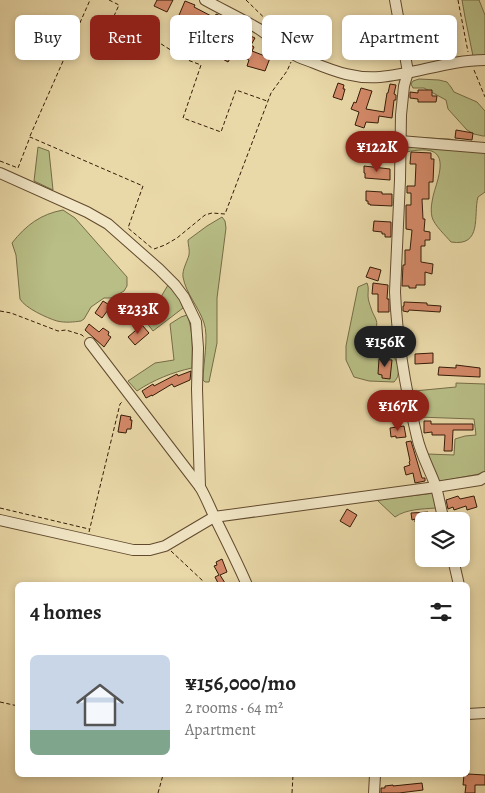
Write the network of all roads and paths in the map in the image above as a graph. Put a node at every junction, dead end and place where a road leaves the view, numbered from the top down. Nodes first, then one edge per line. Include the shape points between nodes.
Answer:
1 (90, 0) edge
2 (109, 0) edge
3 (205, 0) edge
4 (246, 0) edge
5 (394, 0) edge
6 (458, 0) edge
7 (262, 15) edge
8 (262, 31) edge
9 (292, 60) edge
10 (306, 60) edge
11 (470, 60) junction
12 (485, 60) edge
13 (408, 72) junction
14 (485, 98) edge
15 (267, 101) junction
16 (30, 137) junction
17 (400, 141) junction
18 (485, 148) edge
19 (0, 161) edge
20 (0, 173) edge
21 (154, 249) junction
22 (145, 256) junction
23 (0, 311) edge
24 (90, 343) joint
25 (128, 394) junction
26 (485, 477) edge
27 (200, 487) junction
28 (436, 487) junction
29 (0, 508) edge
30 (442, 512) edge
31 (214, 517) junction
32 (0, 520) edge
33 (89, 529) junction
34 (88, 540) junction
35 (165, 546) junction
36 (455, 567) edge
37 (204, 582) edge
38 (246, 582) edge
39 (458, 582) edge
40 (0, 702) edge
41 (15, 705) edge
42 (485, 712) edge
43 (470, 714) edge
44 (162, 777) edge
45 (293, 777) edge
46 (375, 777) edge
47 (158, 793) edge
48 (292, 793) edge
49 (374, 793) edge

1 - 16 path
2 - 15 path via 119,5 114,16 201,65 183,118 221,132 236,90
3 - 8 street
4 - 7 path
5 - 13 street
6 - 11 path
9 - 15 path
10 - 13 street via 353,76 378,78
11 - 12 street
11 - 13 street
11 - 14 path
13 - 17 street
15 - 21 path via 225,214 205,215 177,238
16 - 19 path via 18,168
16 - 21 path via 143,186 128,228
17 - 18 street
17 - 28 street via 396,307 417,436
20 - 22 street via 108,224
21 - 22 path
22 - 27 street via 175,285 196,322
23 - 24 path via 58,331 82,335
24 - 25 street
25 - 27 street
25 - 33 path via 120,404
26 - 28 street
27 - 31 street
28 - 30 street
28 - 31 street
29 - 33 path
31 - 35 street
31 - 38 street
32 - 34 street
33 - 34 path
34 - 35 street via 133,550
35 - 37 path
36 - 39 street
40 - 41 path
42 - 43 street
44 - 47 path
45 - 48 path
46 - 49 street

